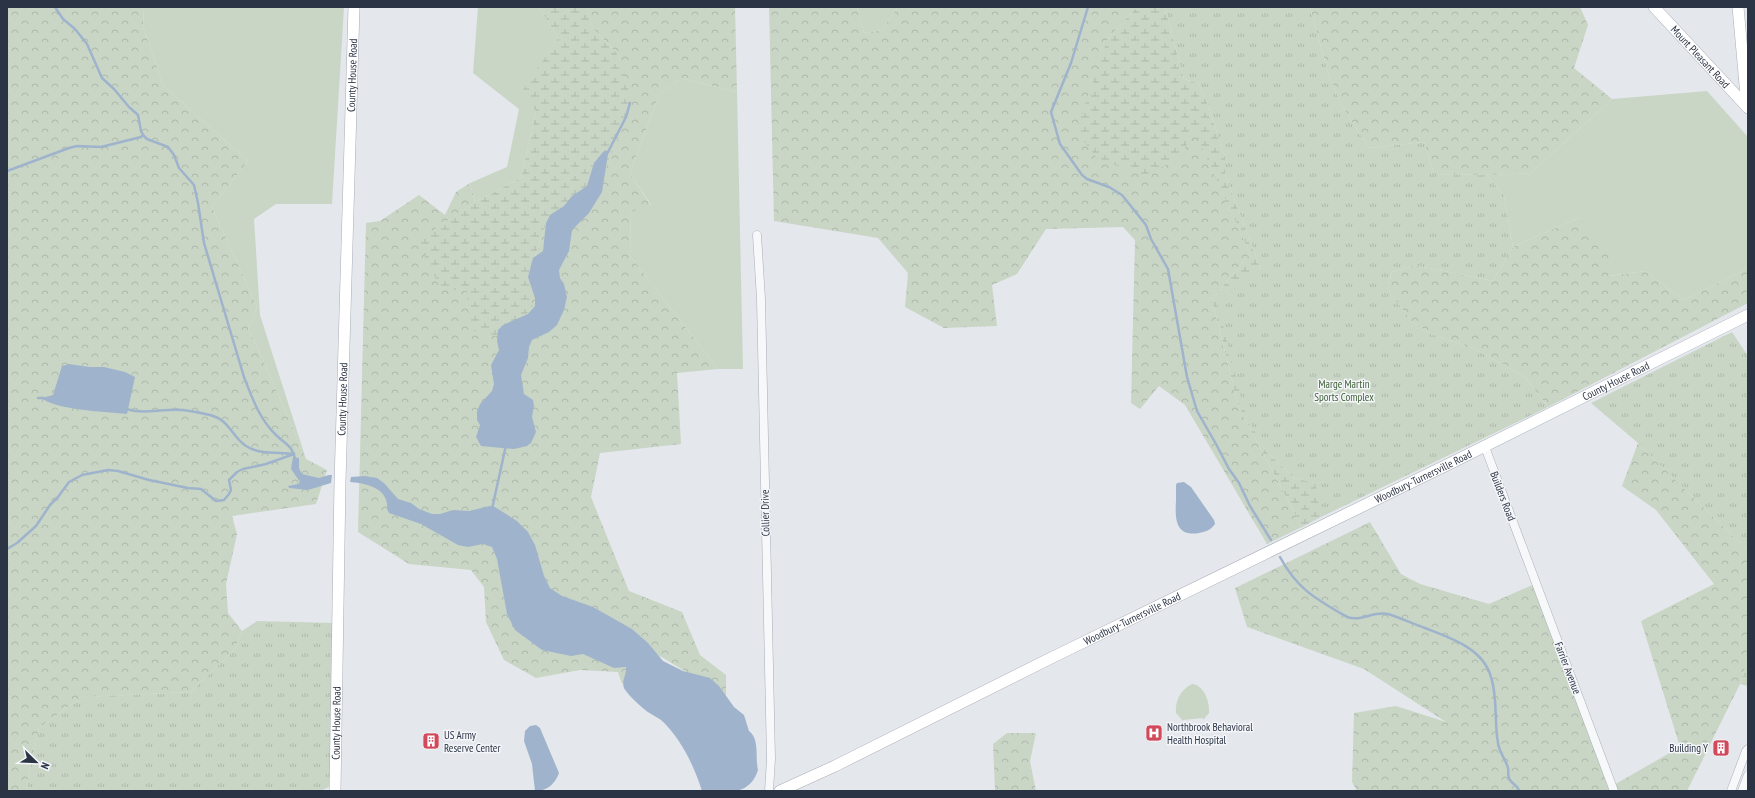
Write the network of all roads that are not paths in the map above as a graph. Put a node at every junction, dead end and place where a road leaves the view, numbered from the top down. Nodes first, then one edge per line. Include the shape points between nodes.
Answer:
1 (354, 7) edge
2 (1654, 7) edge
3 (1738, 7) edge
4 (1747, 108) edge
5 (757, 235) dead end
6 (1748, 315) edge
7 (1485, 447) junction
8 (1521, 544) joint
9 (1748, 749) edge
10 (1748, 775) edge
11 (334, 791) edge
12 (769, 791) edge
13 (780, 791) edge
14 (1614, 791) edge
15 (1731, 791) edge
16 (1742, 791) edge

1 - 11 main road, County House Road
2 - 4 main road, Mount Pleasant Road
3 - 4 main road
5 - 12 street, Collier Drive via 761,299 771,759
6 - 7 main road, County House Road
7 - 8 street, Builders Road
7 - 13 main road, Woodbury-Turnersville Road
8 - 14 street, Farrier Avenue
9 - 15 street
10 - 16 street

